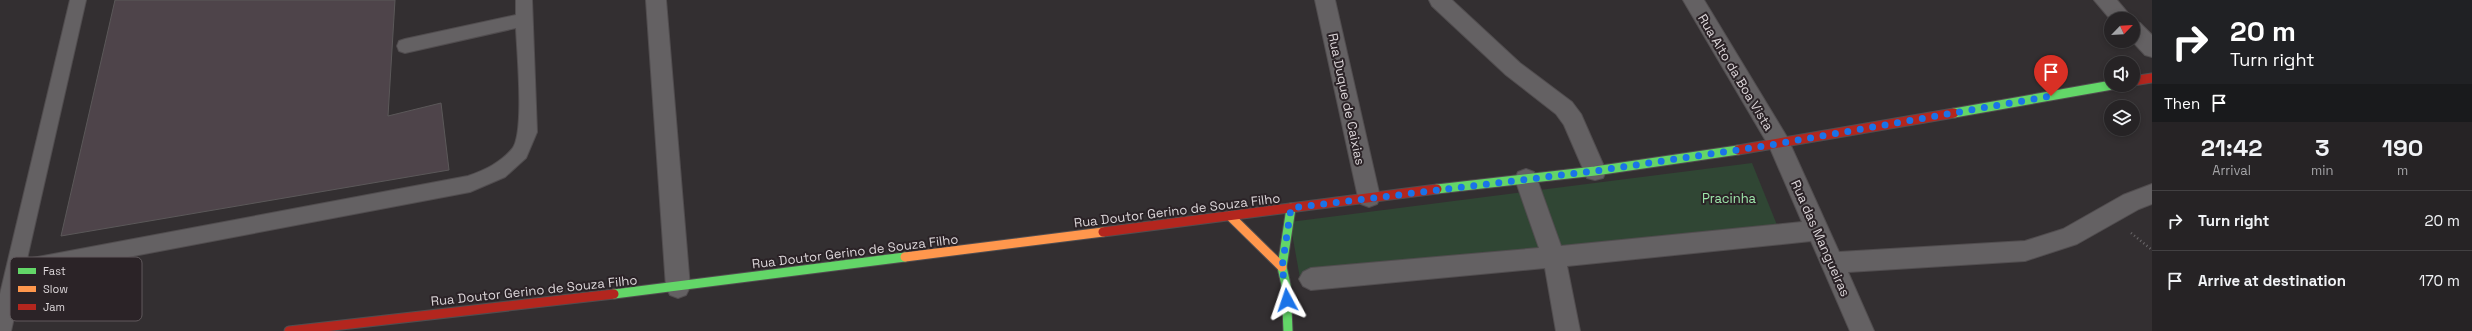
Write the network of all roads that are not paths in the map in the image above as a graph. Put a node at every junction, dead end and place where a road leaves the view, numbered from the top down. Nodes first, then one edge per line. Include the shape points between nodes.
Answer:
1 (78, 0) edge
2 (524, 0) edge
3 (656, 0) edge
4 (1325, 0) edge
5 (1439, 0) edge
6 (1693, 0) edge
7 (2104, 0) edge
8 (2116, 12) edge
9 (524, 20) junction
10 (2140, 37) edge
11 (405, 46) dead end
12 (2152, 49) edge
13 (2152, 78) edge
14 (2140, 80) edge
15 (2104, 86) edge
16 (1779, 144) junction
17 (1595, 171) junction
18 (1526, 179) junction
19 (2152, 194) edge
20 (1369, 197) junction
21 (1291, 208) junction
22 (1230, 216) junction
23 (1818, 230) junction
24 (18, 257) edge
25 (84, 257) edge
26 (1554, 257) junction
27 (1831, 262) junction
28 (1282, 267) junction
29 (1311, 279) dead end
30 (678, 287) junction
31 (10, 292) edge
32 (1, 331) edge
33 (289, 331) edge
34 (1288, 331) edge
35 (1568, 331) edge
36 (1862, 331) edge

1 - 24 lane
2 - 9 lane
3 - 30 street
4 - 20 street, Rua Duque de Caixias
5 - 17 street via 1513,69 1564,108 1573,120
6 - 16 street, Rua Alto da Boa Vista
7 - 8 street
9 - 11 lane
9 - 25 lane via 528,132 520,153 498,172 470,184
10 - 12 street
13 - 14 main road
15 - 16 main road, Rua Doutor Gerino de Souza Filho
16 - 17 main road, Rua Doutor Gerino de Souza Filho
16 - 23 street, Rua das Mangueiras
17 - 18 main road, Rua Doutor Gerino de Souza Filho
18 - 20 main road, Rua Doutor Gerino de Souza Filho
18 - 26 street
19 - 27 street via 2131,202 2069,237 2025,251
20 - 21 main road, Rua Doutor Gerino de Souza Filho
21 - 22 main road, Rua Doutor Gerino de Souza Filho
21 - 28 main road
22 - 28 main road
22 - 30 main road, Rua Doutor Gerino de Souza Filho
23 - 26 street
23 - 27 street, Rua das Mangueiras
26 - 29 street
26 - 35 street
27 - 36 street, Rua das Mangueiras
28 - 34 main road via 1286,285
30 - 33 main road, Rua Doutor Gerino de Souza Filho
31 - 32 lane

